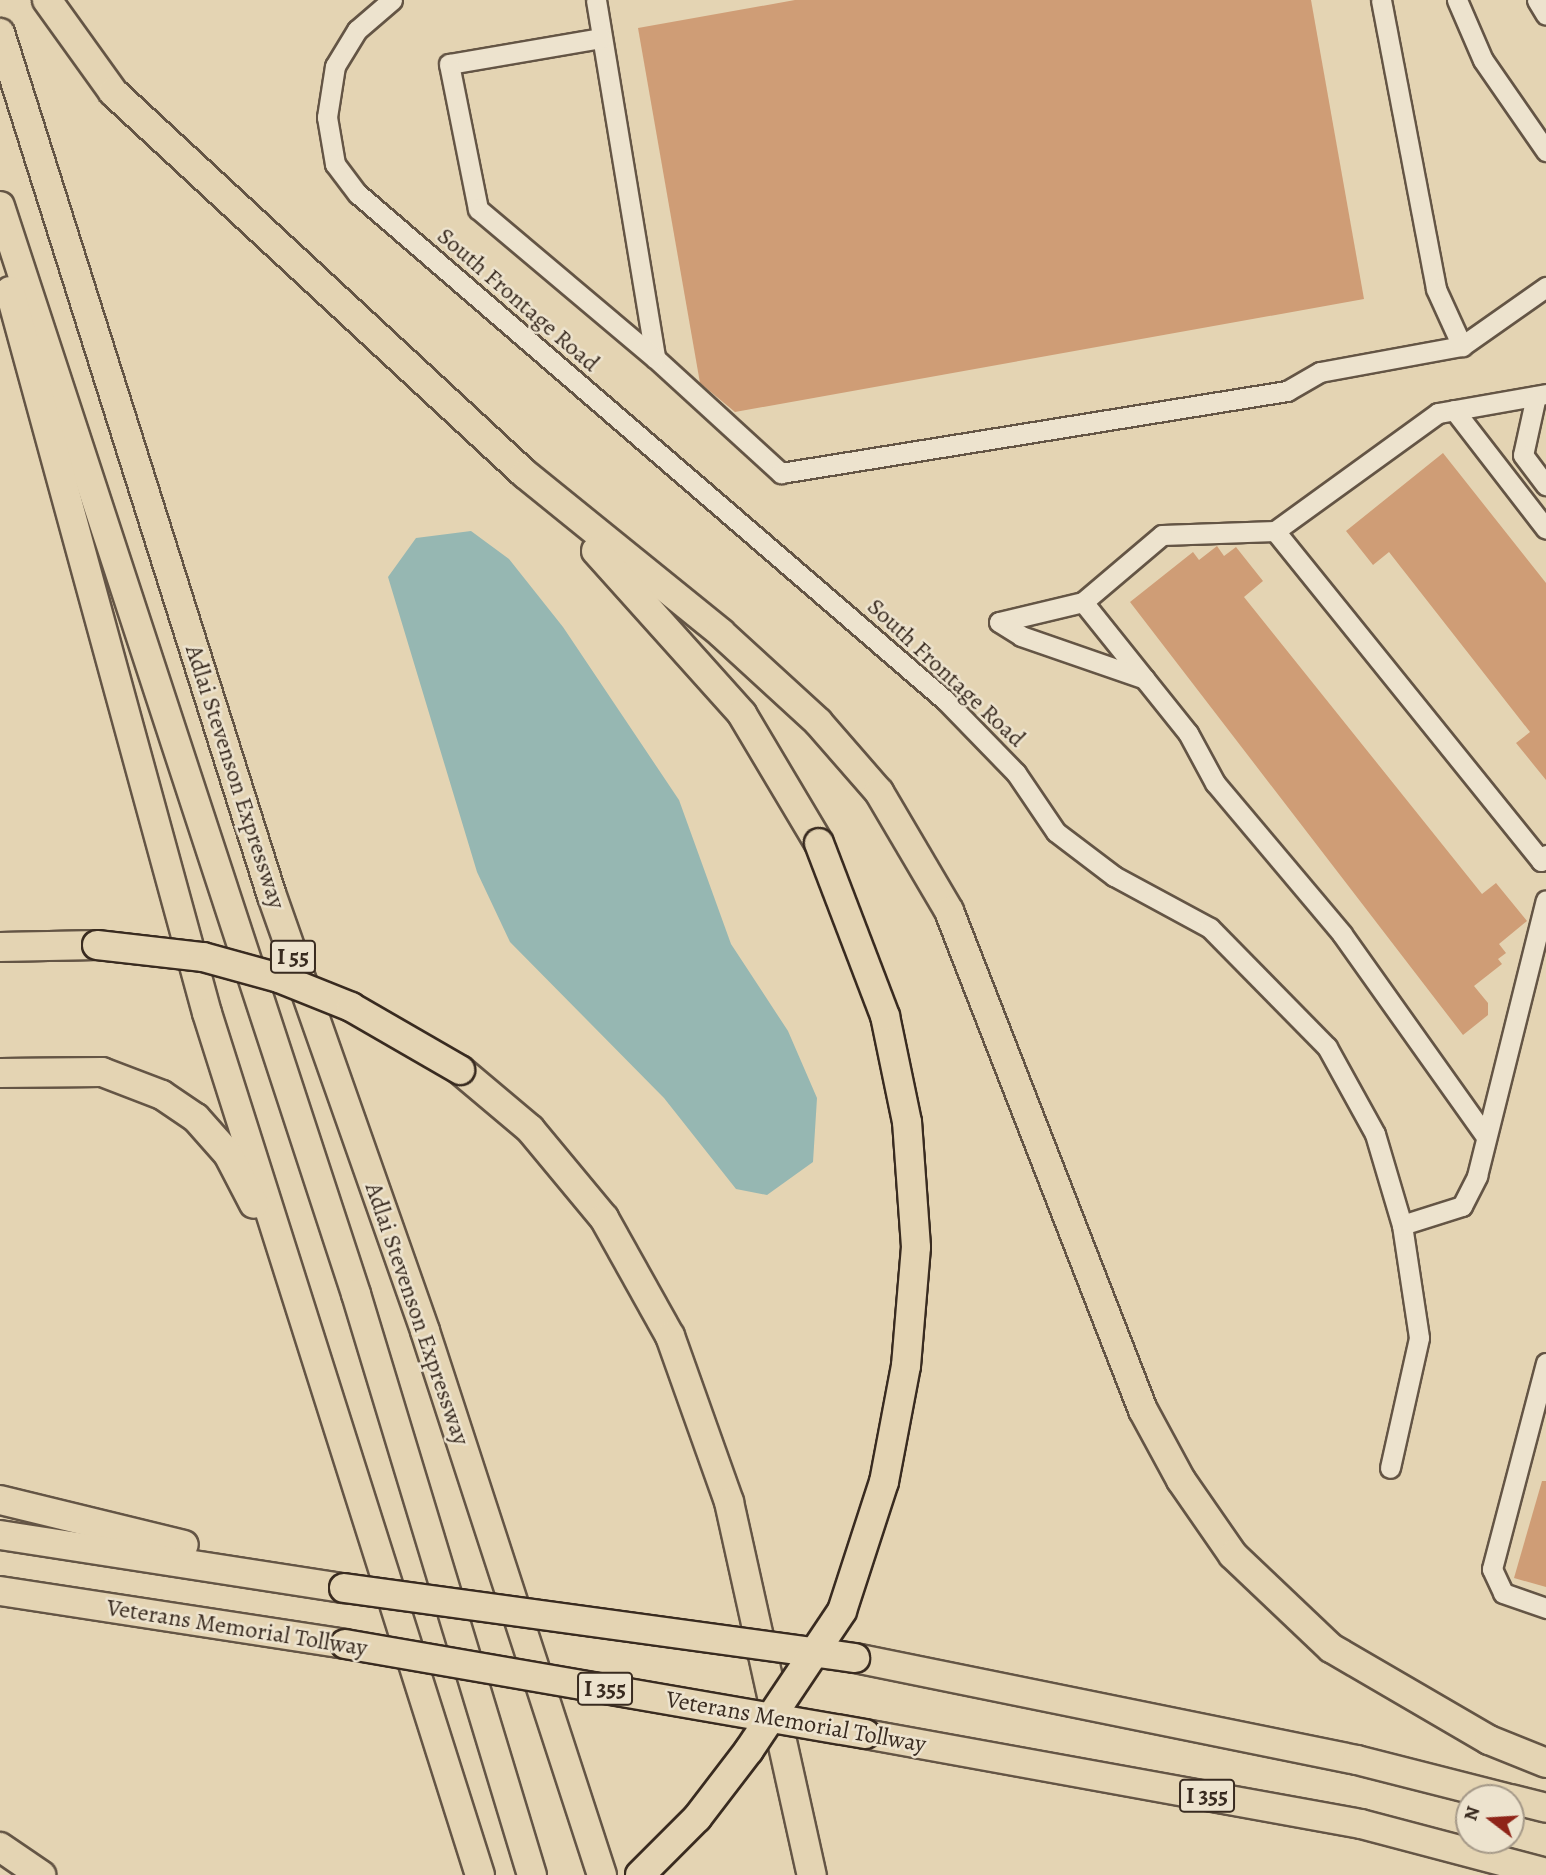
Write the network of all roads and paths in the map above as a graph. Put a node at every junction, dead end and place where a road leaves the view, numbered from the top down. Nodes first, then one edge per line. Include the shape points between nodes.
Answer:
1 (47, 0) edge
2 (392, 0) edge
3 (596, 0) edge
4 (1381, 0) edge
5 (1457, 0) edge
6 (1537, 0) edge
7 (1546, 15) edge
8 (0, 33) edge
9 (601, 38) junction
10 (1543, 140) edge
11 (0, 206) edge
12 (0, 251) edge
13 (1546, 287) edge
14 (1462, 346) junction
15 (655, 358) junction
16 (1541, 395) edge
17 (1454, 410) junction
18 (525, 474) junction
19 (1546, 485) edge
20 (1546, 529) edge
21 (1275, 531) junction
22 (1083, 602) junction
23 (1145, 679) junction
24 (1546, 855) edge
25 (1546, 900) edge
26 (0, 947) edge
27 (0, 1073) edge
28 (1483, 1134) junction
29 (1402, 1225) junction
30 (1546, 1363) edge
31 (351, 1458) junction
32 (1390, 1468) dead end
33 (0, 1500) edge
34 (0, 1535) edge
35 (331, 1586) junction
36 (0, 1591) edge
37 (1546, 1608) edge
38 (1546, 1763) edge
39 (1455, 1785) edge
40 (1525, 1803) edge
41 (1546, 1808) edge
42 (0, 1847) edge
43 (1546, 1873) edge
44 (41, 1875) edge
45 (480, 1875) edge
46 (532, 1875) edge
47 (602, 1875) edge
48 (640, 1875) edge
49 (812, 1875) edge

1 - 18 highway via 113,92
2 - 29 street, South Frontage Road via 357,30 335,66 329,129 335,164 358,194 945,700 1016,773 1056,832 1114,876 1210,928 1257,970 1327,1047 1375,1135
3 - 9 street
4 - 14 street via 1436,289
5 - 10 street via 1482,60
6 - 7 street
8 - 47 highway, Adlai Stevenson Expressway / I 55 via 272,896 425,1331
9 - 15 street
9 - 15 street via 449,64 478,209
11 - 46 highway, Adlai Stevenson Expressway / I 55 via 356,1294
12 - 31 highway via 62,501 207,1013
13 - 14 street
14 - 15 street via 1320,372 1287,391 781,473
16 - 17 street
16 - 19 street via 1523,455
17 - 20 street
17 - 21 street via 1438,413
18 - 38 highway via 721,633 818,722 909,836 949,911 1143,1410 1233,1555 1331,1648 1489,1740
18 - 48 highway, bridge via 742,714 819,843 885,1016 907,1122 916,1247 906,1366 884,1482 842,1611 697,1818
21 - 22 street via 1162,535
21 - 24 street via 1541,861
22 - 23 street
22 - 23 street via 999,622 1021,636
23 - 28 street via 1188,733 1215,783 1342,934
25 - 28 street
26 - 49 highway, bridge via 97,946 203,957 279,978 351,1007 460,1070 530,1129 604,1218 670,1336 729,1502
27 - 31 highway via 102,1072 162,1095 196,1118 228,1154 250,1192
28 - 29 street via 1477,1176 1462,1206
29 - 32 street, South Frontage Road via 1419,1338
30 - 37 street via 1492,1569 1503,1593
31 - 45 highway
33 - 35 highway via 255,1559
34 - 35 highway
35 - 39 highway, bridge via 855,1658 1357,1760
36 - 43 highway, Veterans Memorial Tollway / I 355, bridge via 345,1644 1361,1824
40 - 41 highway
42 - 44 highway

